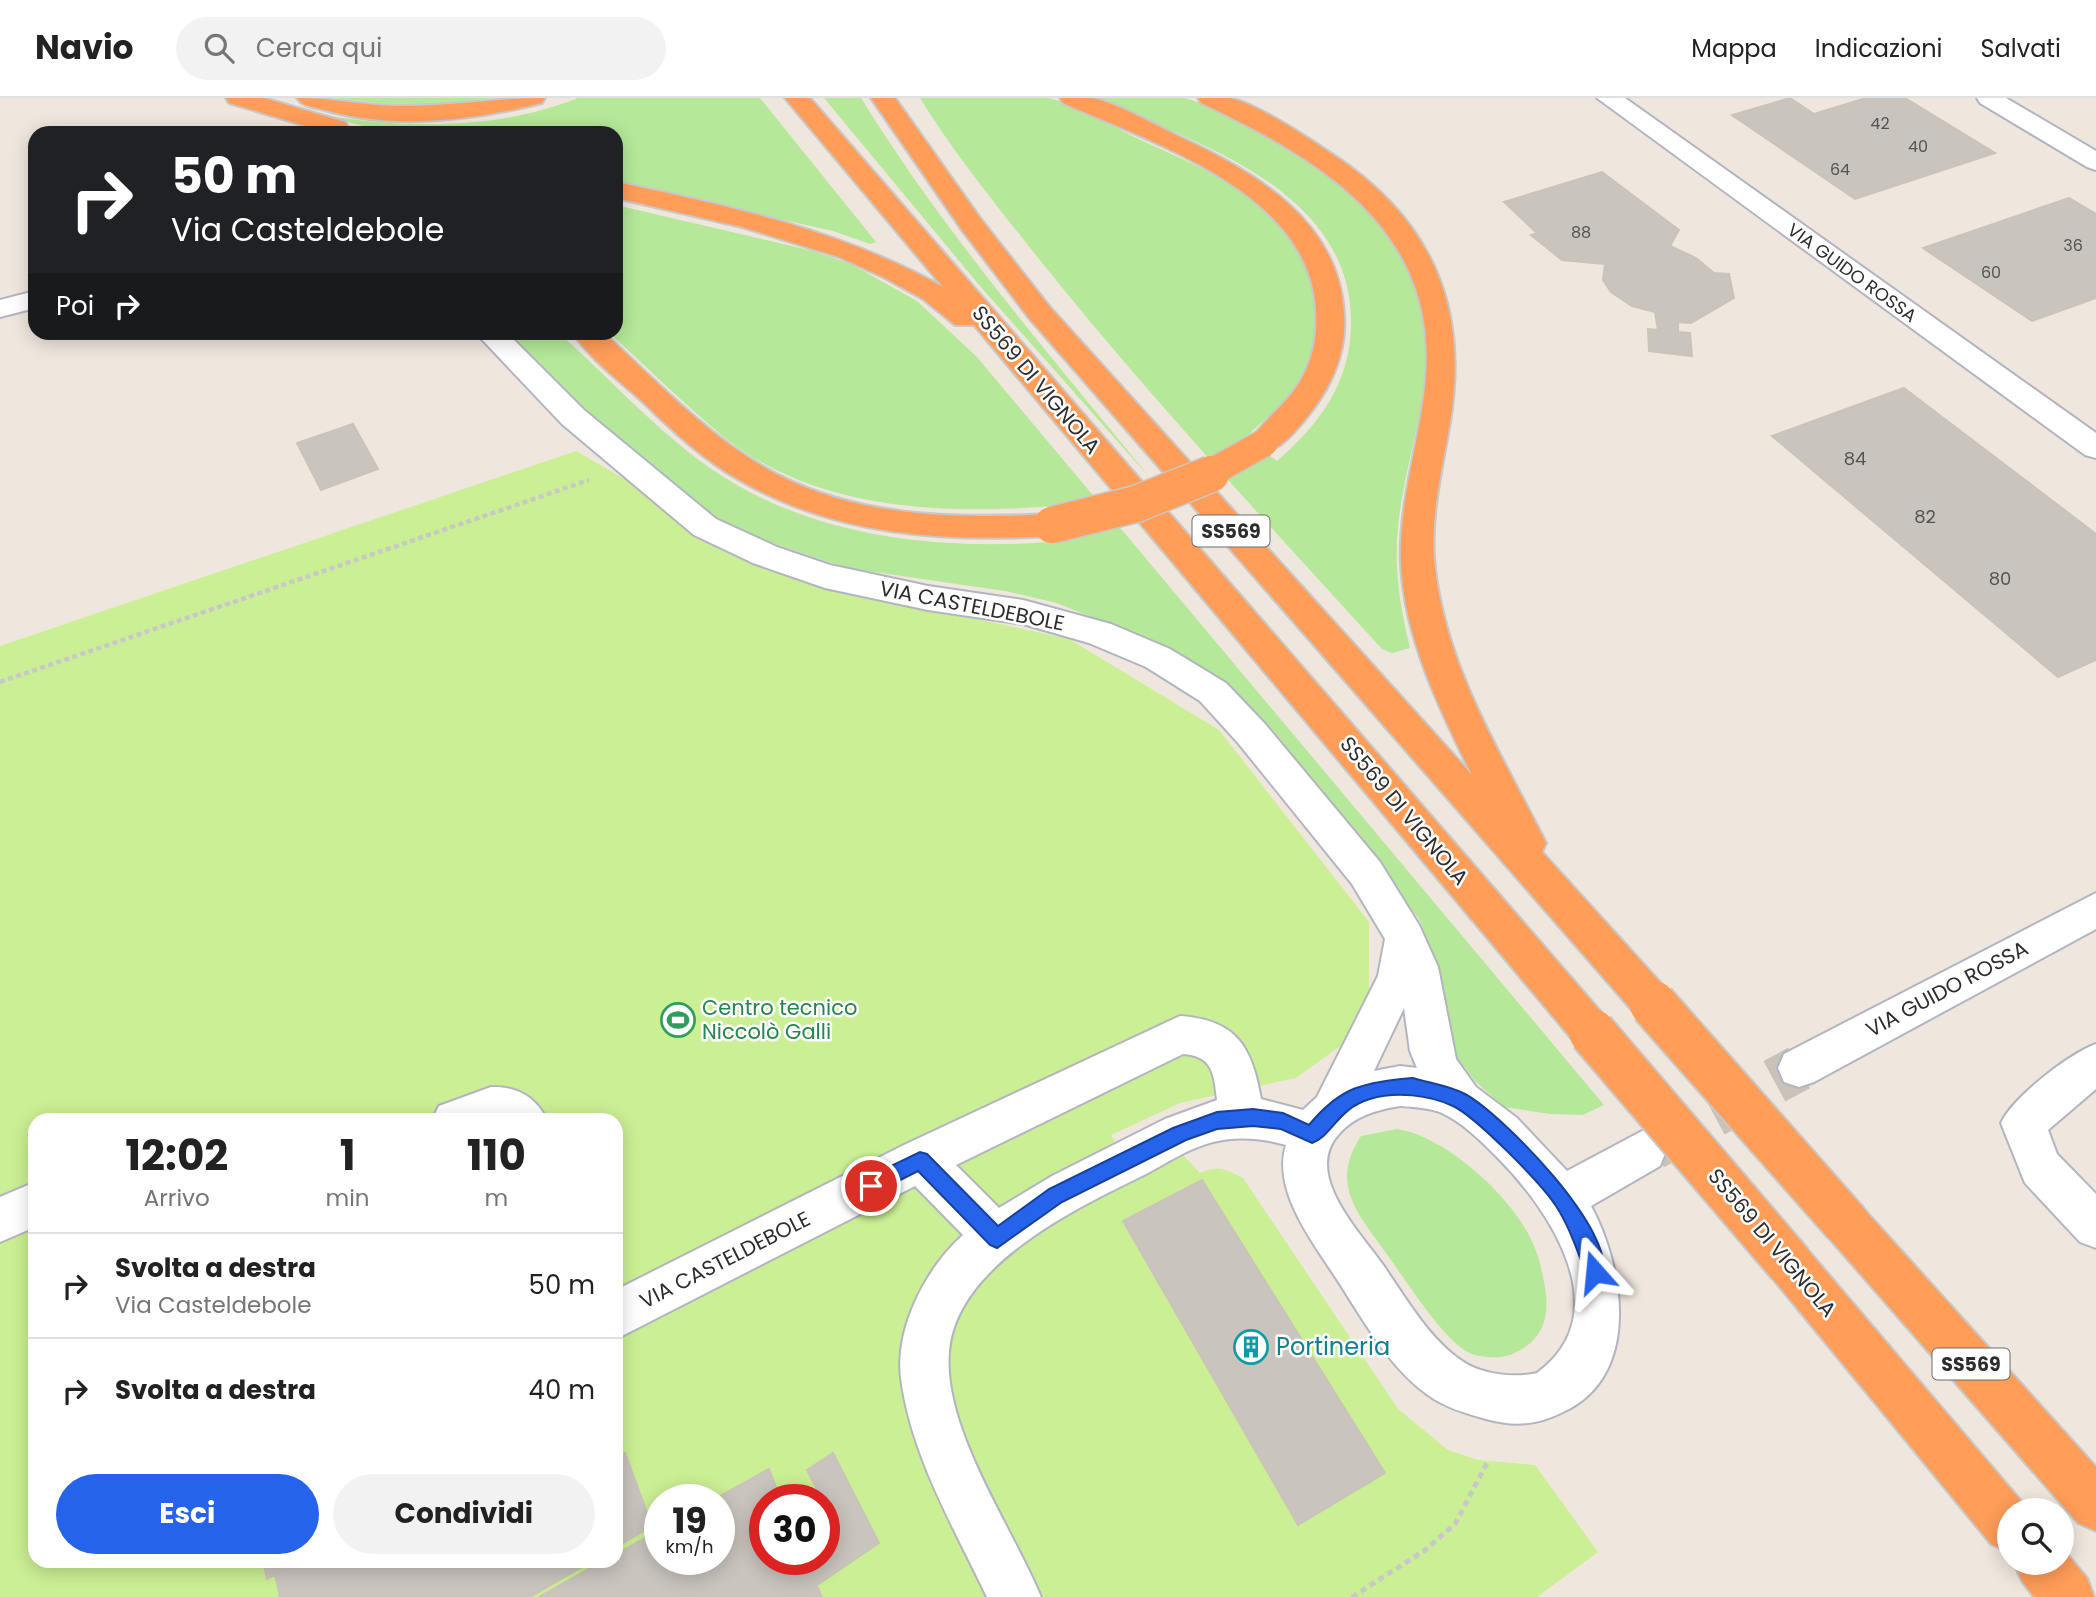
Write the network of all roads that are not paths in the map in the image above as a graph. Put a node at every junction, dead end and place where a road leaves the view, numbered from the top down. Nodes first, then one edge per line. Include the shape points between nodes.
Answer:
1 (237, 98) edge
2 (309, 98) edge
3 (533, 98) edge
4 (797, 98) edge
5 (883, 98) edge
6 (1072, 98) edge
7 (1210, 98) edge
8 (1609, 98) edge
9 (1989, 98) edge
10 (297, 126) edge
11 (332, 126) edge
12 (2096, 162) edge
13 (623, 192) edge
14 (28, 301) edge
15 (0, 309) edge
16 (497, 340) edge
17 (595, 340) edge
18 (2096, 448) edge
19 (1094, 449) junction
20 (1558, 900) junction
21 (2096, 910) edge
22 (1405, 937) junction
23 (2096, 1063) edge
24 (1799, 1068) tunnel mouth
25 (1460, 1100) junction
26 (469, 1113) edge
27 (521, 1113) edge
28 (1241, 1118) junction
29 (1323, 1121) junction
30 (1644, 1152) tunnel mouth
31 (920, 1160) junction
32 (1562, 1198) junction
33 (28, 1207) edge
34 (0, 1220) edge
35 (2096, 1226) edge
36 (997, 1238) junction
37 (623, 1311) edge
38 (2096, 1504) edge
39 (1997, 1512) edge
40 (2050, 1575) edge
41 (1015, 1597) edge
42 (2068, 1597) edge

1 - 10 highway
1 - 11 highway
2 - 3 highway via 363,110 407,113
4 - 19 highway, SS569 DI VIGNOLA / SS569
5 - 20 highway, SS569 via 971,224 1040,312
6 - 17 highway, bridge via 1237,176 1284,211 1305,234 1327,278 1332,300 1324,366 1301,407 1264,443 1228,466 1164,497 1052,525 968,528 916,524 839,509 784,490 718,451
7 - 20 highway via 1302,141 1345,172 1394,224 1426,273 1439,317 1441,344 1418,543 1425,610 1436,650 1486,766
8 - 18 street, VIA GUIDO ROSSA
9 - 12 street
13 - 19 highway via 818,241 927,290 957,312
14 - 15 street
16 - 22 street, VIA CASTELDEBOLE via 573,417 705,527 825,576 1023,612 1099,633 1158,658 1213,692 1366,873
19 - 39 highway, SS569 DI VIGNOLA / SS569, bridge
20 - 38 highway, SS569, bridge
21 - 24 street, VIA GUIDO ROSSA
22 - 25 street, VIA CASTELDEBOLE via 1418,967 1431,1051
22 - 29 street via 1398,977
23 - 35 street via 2023,1123 2041,1168
25 - 29 street via 1401,1086 1370,1090
25 - 32 street via 1521,1152
26 - 27 street via 504,1107
28 - 29 street
28 - 31 street, VIA CASTELDEBOLE via 1239,1092 1216,1042 1180,1035
28 - 36 street via 1217,1120 1169,1139 1056,1196
29 - 32 street via 1305,1155 1307,1183 1346,1252 1424,1359 1444,1378 1492,1397 1509,1401 1544,1398 1577,1372 1590,1351 1598,1308 1595,1272 1587,1245
30 - 32 street
31 - 36 street
31 - 37 street, VIA CASTELDEBOLE
33 - 34 street
36 - 41 street via 955,1278 936,1315 925,1352 927,1394 955,1468
40 - 42 highway

